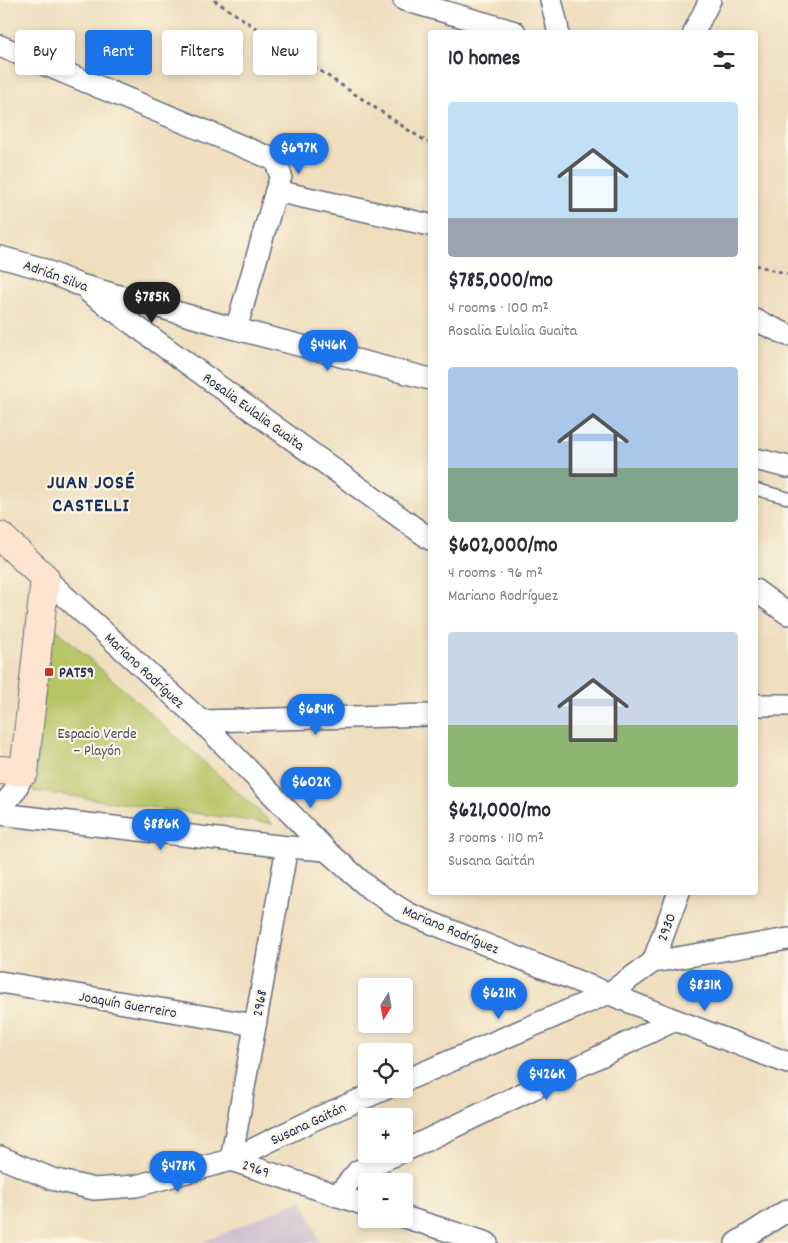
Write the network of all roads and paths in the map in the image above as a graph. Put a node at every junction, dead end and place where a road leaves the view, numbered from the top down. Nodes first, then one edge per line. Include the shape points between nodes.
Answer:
1 (214, 0) edge
2 (404, 0) edge
3 (551, 0) edge
4 (710, 0) edge
5 (508, 30) edge
6 (558, 30) edge
7 (695, 30) edge
8 (0, 46) edge
9 (428, 142) edge
10 (276, 191) junction
11 (428, 225) edge
12 (0, 257) edge
13 (758, 266) edge
14 (788, 274) edge
15 (77, 284) junction
16 (758, 321) edge
17 (236, 329) junction
18 (788, 335) edge
19 (428, 378) edge
20 (758, 460) edge
21 (788, 467) edge
22 (758, 490) edge
23 (788, 498) edge
24 (0, 536) edge
25 (428, 538) edge
26 (45, 578) junction
27 (758, 592) edge
28 (788, 614) edge
29 (788, 704) edge
30 (758, 706) edge
31 (428, 715) edge
32 (201, 721) junction
33 (12, 771) edge
34 (0, 809) edge
35 (0, 814) edge
36 (287, 847) junction
37 (326, 850) junction
38 (678, 895) edge
39 (788, 939) edge
40 (653, 962) junction
41 (0, 982) edge
42 (609, 993) junction
43 (675, 1020) junction
44 (255, 1025) junction
45 (788, 1063) edge
46 (413, 1077) edge
47 (364, 1098) edge
48 (413, 1147) edge
49 (0, 1157) edge
50 (231, 1160) junction
51 (377, 1163) edge
52 (337, 1196) junction
53 (358, 1203) edge
54 (788, 1210) edge
55 (413, 1220) edge
56 (413, 1222) edge
57 (427, 1243) edge
58 (487, 1243) edge
59 (736, 1243) edge

1 - 9 path
2 - 5 street
3 - 6 street
4 - 7 street
8 - 10 street via 275,160 281,176
10 - 11 street
10 - 17 street
12 - 15 street, Adrián Silva via 37,267
13 - 14 path
15 - 17 street, Adrián Silva
15 - 25 street, Rosalia Eulalia Guaita
16 - 18 street
17 - 19 street, Adrián Silva
20 - 21 street
22 - 23 lane
24 - 26 street, Mariano Rodríguez
26 - 32 street, Mariano Rodríguez
26 - 33 street
27 - 28 street
29 - 30 street
31 - 32 street
32 - 37 street, Mariano Rodríguez
33 - 34 street via 16,791
35 - 36 street
36 - 37 street
36 - 44 street, 2968
37 - 42 street, Mariano Rodríguez via 370,889 408,914
38 - 40 street, 2930
39 - 40 street
40 - 42 street
41 - 44 street, Joaquín Guerreiro
42 - 43 street, Mariano Rodríguez
42 - 46 street
43 - 45 street, Mariano Rodríguez
43 - 48 street
44 - 50 street, 2968
47 - 50 street, Susana Gaitán
49 - 50 street, 2969 via 52,1179 94,1189 136,1186
50 - 52 street, 2969
51 - 52 street via 358,1171
52 - 53 street, 2969
54 - 59 street
55 - 58 street
56 - 57 street

